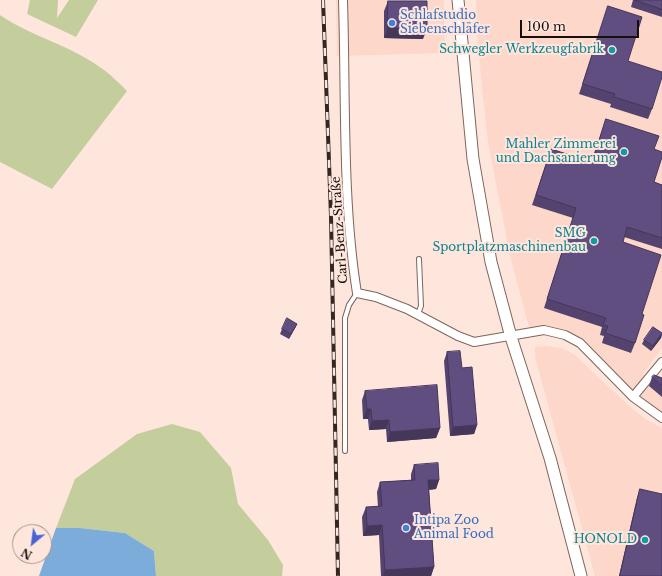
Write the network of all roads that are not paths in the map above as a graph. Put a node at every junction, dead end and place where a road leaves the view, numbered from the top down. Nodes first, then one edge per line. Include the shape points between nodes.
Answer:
1 (343, 0) edge
2 (458, 0) edge
3 (419, 259) dead end
4 (357, 293) junction
5 (418, 314) junction
6 (512, 337) junction
7 (662, 362) edge
8 (633, 397) junction
9 (662, 418) edge
10 (345, 450) dead end
11 (581, 576) edge

1 - 4 street, Carl-Benz-Straße via 347,178
2 - 6 main road via 474,159 491,262
3 - 5 lane via 421,306
4 - 5 street, Carl-Benz-Straße via 376,297
4 - 10 lane via 349,305 345,318
5 - 6 street, Carl-Benz-Straße via 474,342
6 - 8 street, Carl-Benz-Straße via 544,330 565,335 580,344
6 - 11 main road via 550,458
7 - 8 street
8 - 9 street, Carl-Benz-Straße

